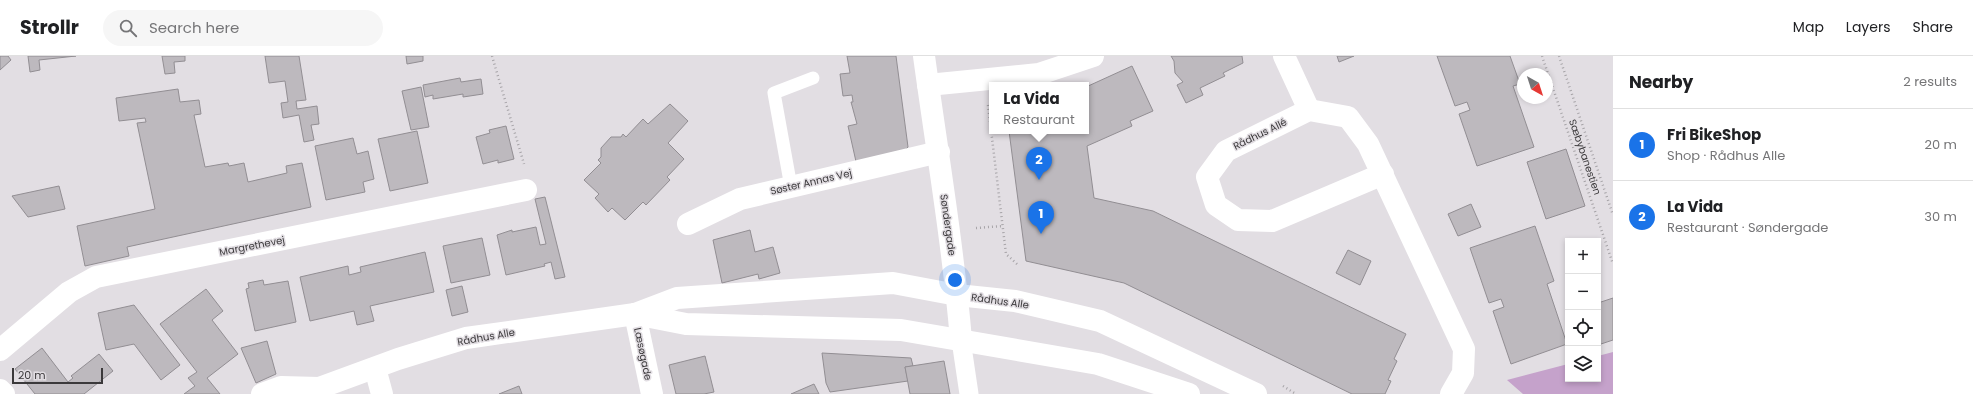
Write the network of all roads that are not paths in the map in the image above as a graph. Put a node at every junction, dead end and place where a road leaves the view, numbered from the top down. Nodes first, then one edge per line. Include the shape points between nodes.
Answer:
1 (924, 56) edge
2 (1094, 56) edge
3 (1284, 56) edge
4 (813, 78) dead end
5 (928, 85) junction
6 (1309, 110) junction
7 (939, 152) junction
8 (1383, 174) junction
9 (791, 187) junction
10 (526, 190) road end
11 (688, 224) dead end
12 (957, 295) junction
13 (635, 314) junction
14 (961, 340) junction
15 (0, 350) edge
16 (375, 368) junction
17 (0, 390) edge
18 (316, 391) edge
19 (4, 394) edge
20 (262, 394) edge
21 (382, 394) edge
22 (652, 394) edge
23 (969, 394) edge
24 (1189, 394) edge
25 (1256, 394) edge
26 (1451, 394) edge

1 - 5 street, Søndergade
2 - 5 street via 1039,74
3 - 6 street
4 - 9 lane via 774,93
5 - 7 street, Søndergade
6 - 8 street via 1348,117 1368,144
6 - 8 street, Rådhus Allé via 1226,151 1207,177 1216,205 1238,220 1272,221
7 - 9 street, Søster Annas Vej
7 - 12 street, Søndergade
8 - 26 street via 1464,349 1463,373
9 - 11 street, Søster Annas Vej via 740,199
10 - 15 street, Margrethevej via 96,277 68,292
12 - 13 street, Rådhus Alle via 892,283 677,298
12 - 14 street, Søndergade
12 - 25 street, Rådhus Alle via 1015,301 1100,321
13 - 14 street, Rådhus Alle via 686,324 901,330
13 - 16 street, Rådhus Alle via 466,338
13 - 22 street, Læsøgade
14 - 23 street, Søndergade
14 - 24 street, Rådhus Alle via 1098,364
16 - 18 street, Rådhus Alle
16 - 21 street
17 - 19 street
18 - 20 street, Rådhus Alle via 281,387

